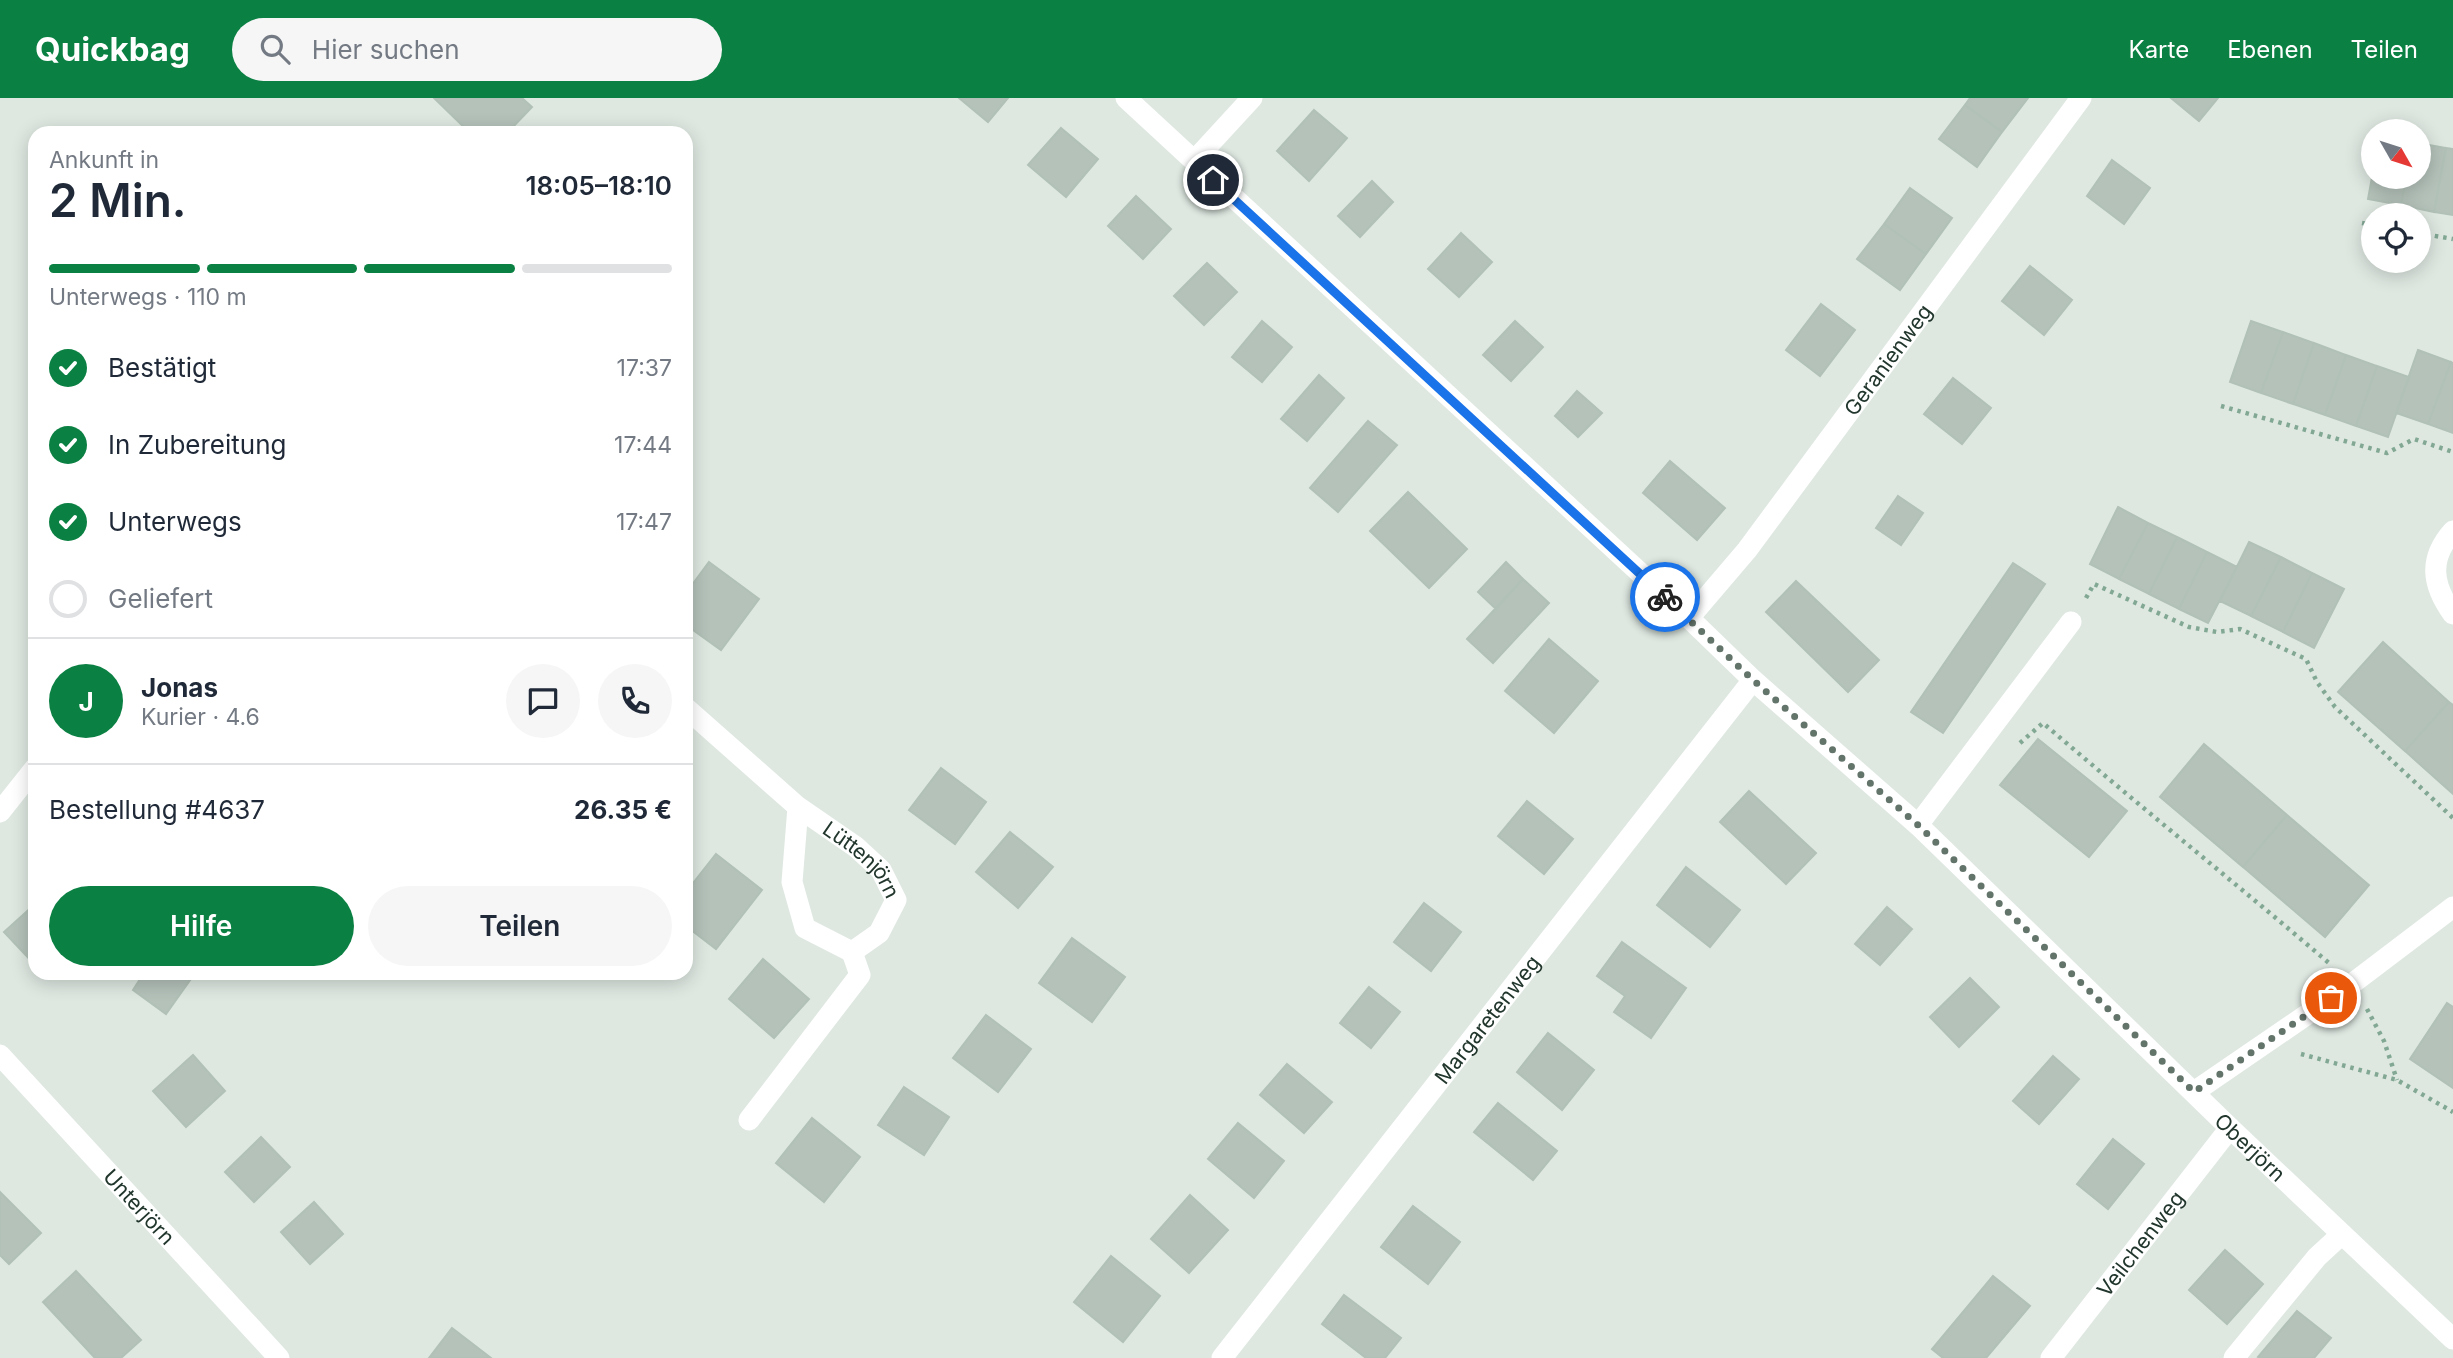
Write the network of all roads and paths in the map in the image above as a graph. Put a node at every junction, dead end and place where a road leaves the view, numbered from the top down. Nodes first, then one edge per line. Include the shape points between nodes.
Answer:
1 (1126, 98) edge
2 (1252, 98) edge
3 (2081, 98) edge
4 (1194, 161) junction
5 (2431, 235) edge
6 (2453, 239) edge
7 (2221, 406) dead end
8 (2453, 452) edge
9 (2453, 531) edge
10 (2453, 614) edge
11 (1689, 618) junction
12 (2071, 622) joint
13 (1753, 680) junction
14 (693, 714) edge
15 (2017, 746) dead end
16 (28, 777) edge
17 (798, 807) junction
18 (0, 812) edge
19 (2453, 818) edge
20 (1918, 825) junction
21 (2453, 907) edge
22 (852, 952) junction
23 (2353, 983) junction
24 (2263, 1044) junction
25 (0, 1055) edge
26 (2397, 1080) junction
27 (2194, 1092) junction
28 (2453, 1112) edge
29 (749, 1120) dead end
30 (2230, 1128) junction
31 (2342, 1234) junction
32 (2453, 1339) edge
33 (279, 1358) edge
34 (1222, 1358) edge
35 (2051, 1358) edge
36 (2234, 1358) edge

1 - 4 street, Oberjörn
2 - 4 street
3 - 11 street, Geranienweg via 1747,550
4 - 11 street, Oberjörn
5 - 6 path
7 - 8 path via 2387,453 2414,439
9 - 10 street via 2441,545 2434,569 2441,598
11 - 13 street, Oberjörn
12 - 19 path via 2094,584 2189,627 2217,632 2240,629 2306,659 2335,707
12 - 20 street
13 - 20 street, Oberjörn
13 - 34 street, Margaretenweg
14 - 17 street, Lüttenjörn
15 - 23 path via 2043,723
16 - 18 street
17 - 22 street, Lüttenjörn via 792,882 805,928
17 - 22 street, Lüttenjörn via 881,870 896,900 879,933
20 - 27 street, Oberjörn
21 - 23 street
22 - 29 street via 860,975
23 - 24 street
23 - 26 path via 2384,1041
24 - 26 path
24 - 27 street
25 - 33 street, Unterjörn
26 - 28 path
27 - 30 street, Oberjörn
30 - 31 street, Oberjörn
30 - 35 street, Veilchenweg
31 - 32 street, Oberjörn
31 - 36 street via 2317,1257

